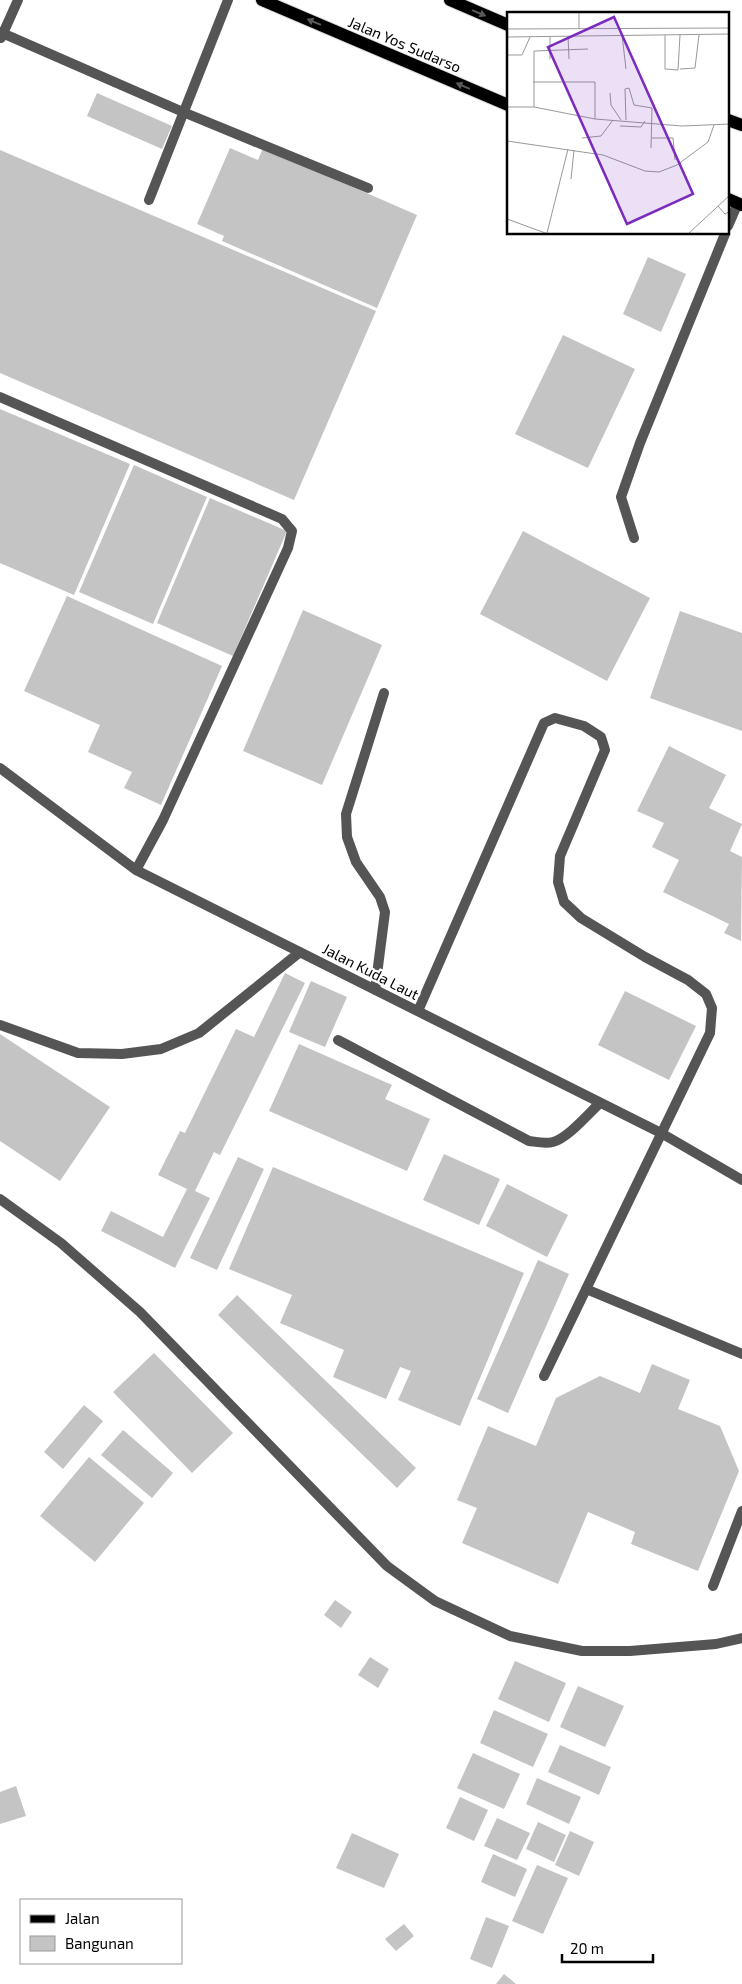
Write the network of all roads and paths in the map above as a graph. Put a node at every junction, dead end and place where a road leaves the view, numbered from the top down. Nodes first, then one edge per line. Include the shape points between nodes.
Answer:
1 (18, 0) edge
2 (228, 0) edge
3 (262, 0) edge
4 (450, 0) edge
5 (507, 25) edge
6 (1, 35) edge
7 (507, 105) edge
8 (183, 112) junction
9 (730, 121) edge
10 (742, 126) edge
11 (368, 188) dead end
12 (149, 200) dead end
13 (736, 203) edge
14 (730, 220) edge
15 (725, 235) edge
16 (0, 397) edge
17 (634, 538) dead end
18 (384, 694) dead end
19 (0, 768) edge
20 (136, 870) junction
21 (300, 952) junction
22 (375, 990) junction
23 (418, 1011) junction
24 (0, 1025) edge
25 (338, 1040) dead end
26 (600, 1103) junction
27 (661, 1133) junction
28 (742, 1180) edge
29 (0, 1200) edge
30 (586, 1289) junction
31 (742, 1354) edge
32 (544, 1376) dead end
33 (742, 1511) edge
34 (713, 1586) dead end
35 (742, 1638) edge

1 - 6 lane
2 - 8 lane
7 -> 3 main road, Jalan Yos Sudarso
4 -> 5 main road
6 - 8 lane
8 - 11 lane
8 - 12 lane
9 - 10 main road
13 - 14 lane
15 - 17 lane via 621,497
16 - 20 lane via 282,519 292,531 288,548 163,820
18 - 22 lane via 346,814 347,837 356,862 380,897 385,912
19 - 20 lane, Jalan Kuda Laut
20 - 21 lane, Jalan Kuda Laut
21 - 22 lane, Jalan Kuda Laut
21 - 24 lane via 199,1033 161,1049 122,1054 78,1053
22 - 23 lane, Jalan Kuda Laut
23 - 26 lane, Jalan Kuda Laut
23 - 27 lane via 544,723 555,718 584,726 601,737 606,750 560,856 558,882 564,902 581,918 688,980 706,994 712,1008 710,1033
25 - 26 lane via 529,1141 544,1143 563,1138
26 - 27 lane, Jalan Kuda Laut
27 - 28 lane, Jalan Kuda Laut
27 - 30 lane
29 - 35 lane via 61,1243 140,1312 387,1566 435,1601 510,1636 582,1651 630,1651 716,1644
30 - 31 lane
30 - 32 lane
33 - 34 lane

